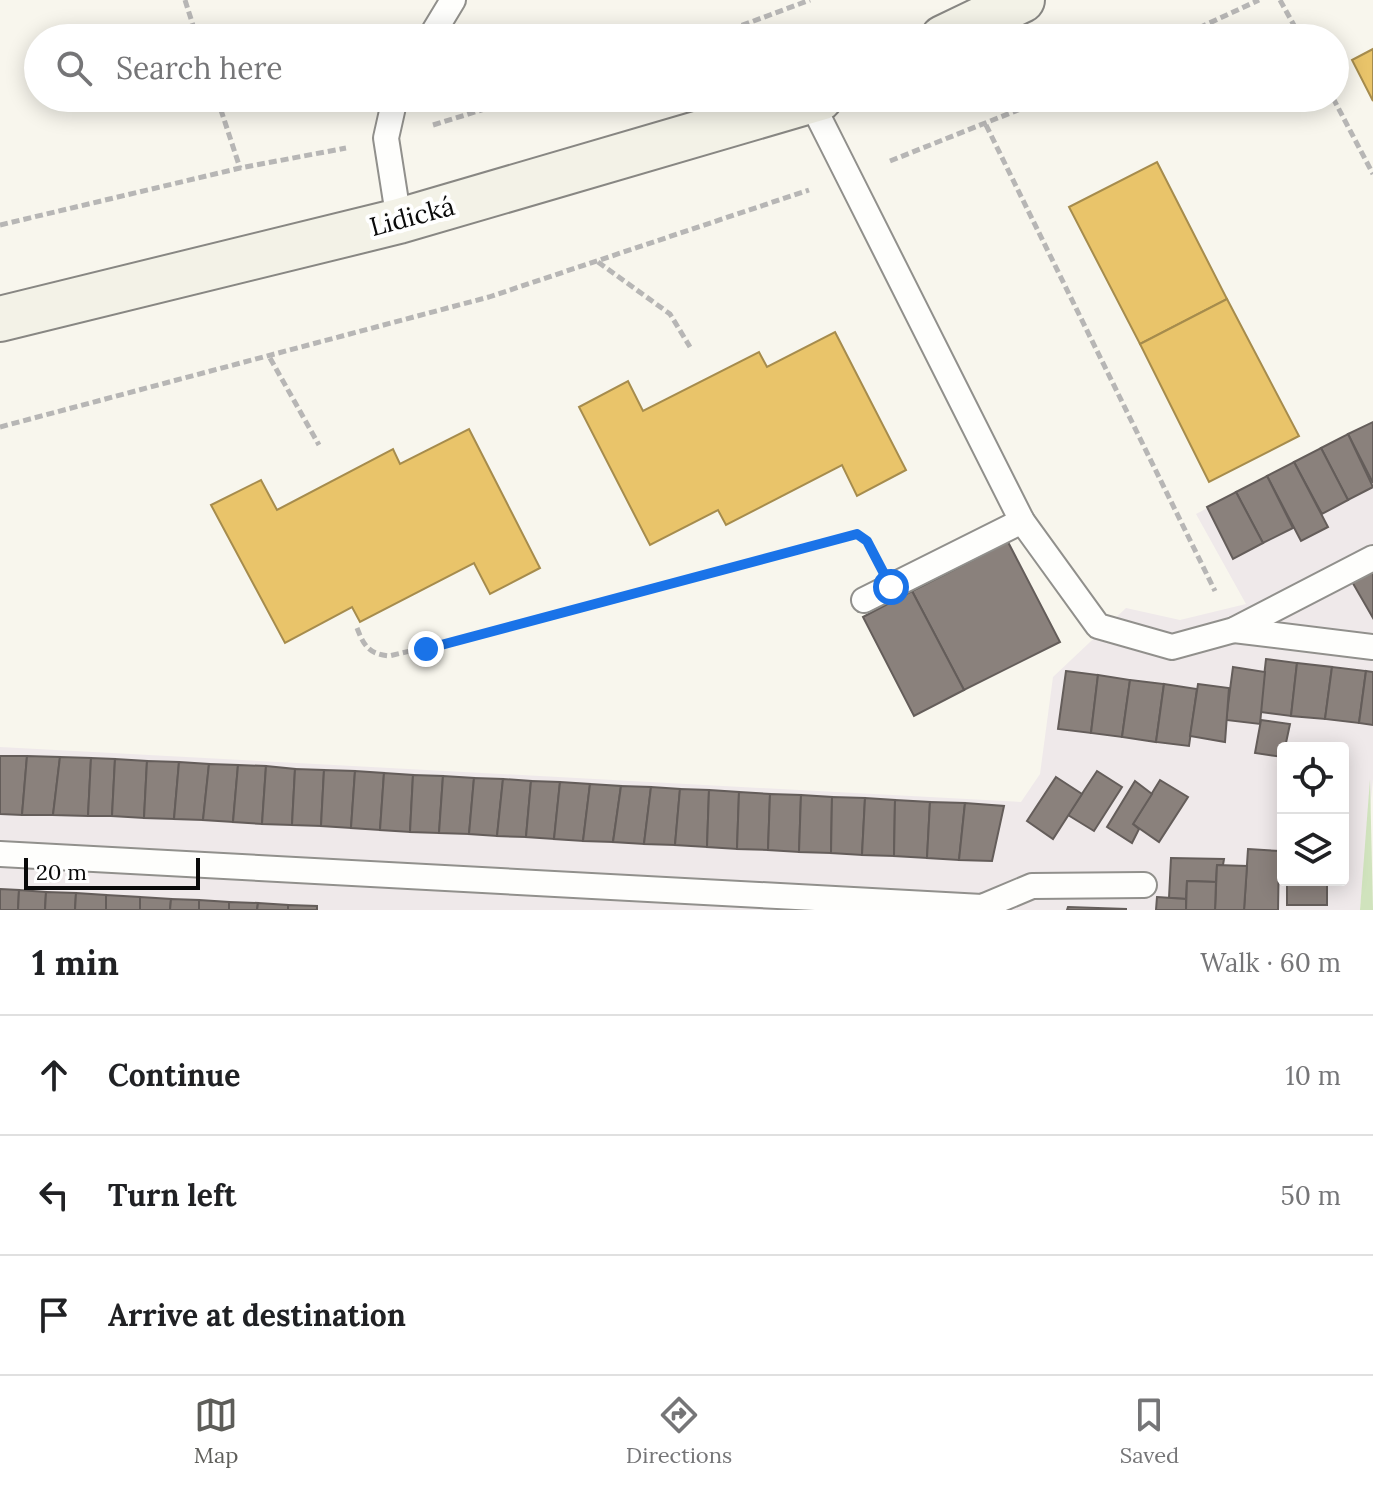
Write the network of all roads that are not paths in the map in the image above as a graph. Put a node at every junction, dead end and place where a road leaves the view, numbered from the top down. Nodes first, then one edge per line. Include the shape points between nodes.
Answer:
1 (453, 0) edge
2 (1022, 0) edge
3 (438, 24) edge
4 (972, 24) edge
5 (392, 112) edge
6 (775, 112) edge
7 (821, 112) edge
8 (399, 221) junction
9 (0, 319) edge
10 (1022, 521) junction
11 (1373, 558) edge
12 (864, 600) dead end
13 (1234, 630) junction
14 (1373, 647) edge
15 (0, 854) edge
16 (1144, 885) dead end

1 - 3 lane
2 - 4 street
5 - 8 lane via 386,138
6 - 8 street, Lidická
7 - 10 lane
8 - 9 street, Lidická
10 - 12 lane
10 - 13 lane via 1098,626 1172,647
11 - 13 lane
13 - 14 lane
15 - 16 lane via 982,907 1032,886

